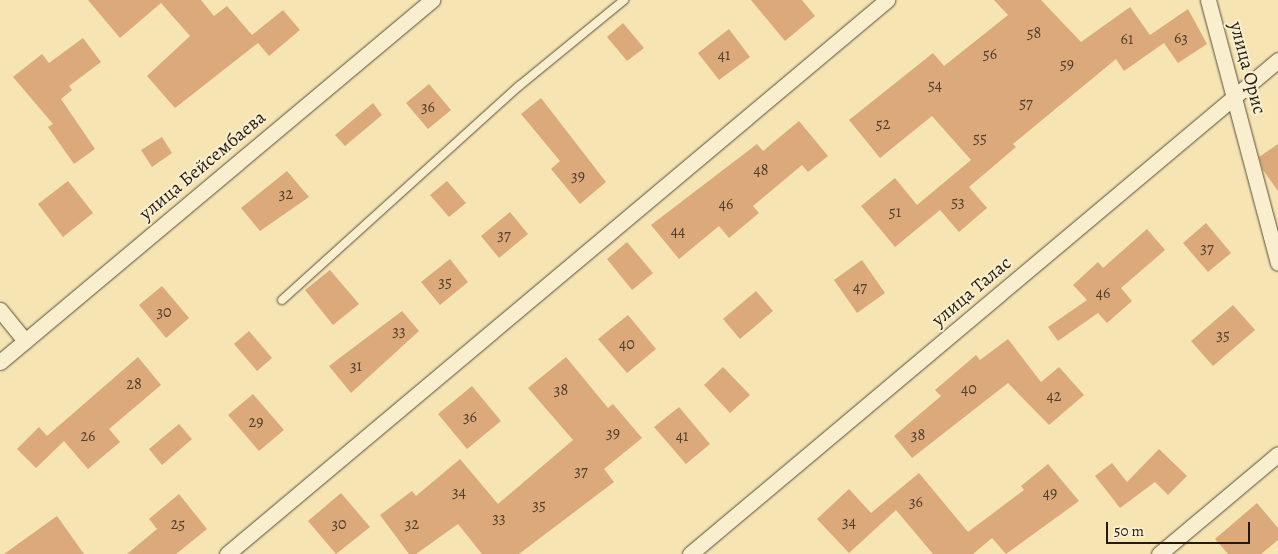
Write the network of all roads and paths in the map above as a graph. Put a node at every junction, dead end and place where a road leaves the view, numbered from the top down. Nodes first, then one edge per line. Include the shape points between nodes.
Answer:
1 (432, 0) edge
2 (624, 0) edge
3 (886, 0) edge
4 (1208, 0) edge
5 (1278, 60) edge
6 (1234, 98) junction
7 (1278, 263) edge
8 (282, 300) dead end
9 (0, 310) edge
10 (25, 341) junction
11 (0, 362) edge
12 (1278, 454) edge
13 (227, 554) edge
14 (690, 554) edge
15 (1159, 554) edge

1 - 10 street, улица Бейсембаева
2 - 8 lane via 520,86
3 - 13 street
4 - 6 street, улица Орис
5 - 6 street, улица Талас
6 - 7 street, улица Орис
6 - 14 street, улица Талас
9 - 10 street
10 - 11 street, улица Бейсембаева
12 - 15 street

